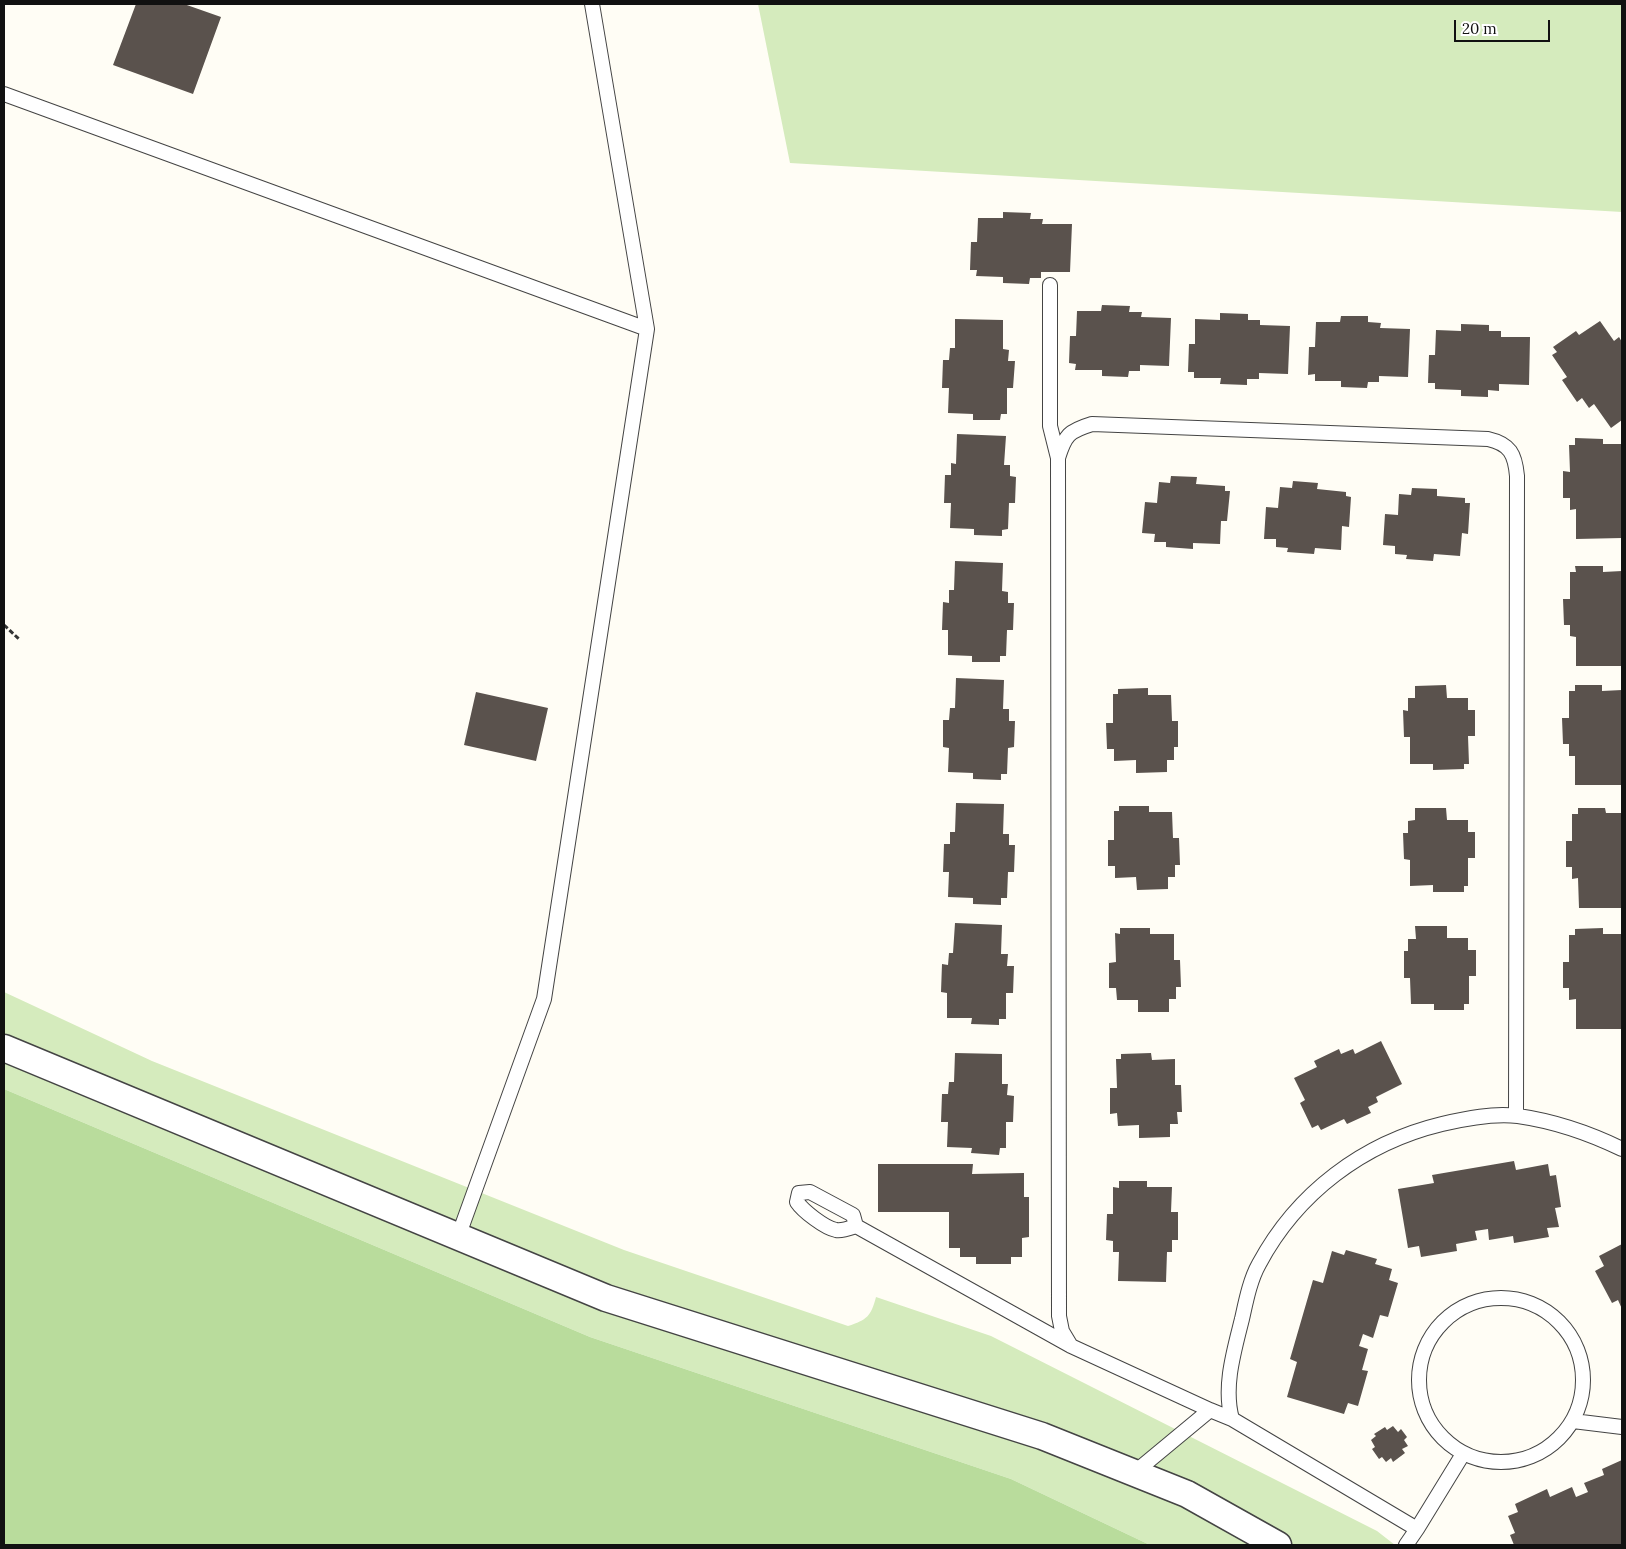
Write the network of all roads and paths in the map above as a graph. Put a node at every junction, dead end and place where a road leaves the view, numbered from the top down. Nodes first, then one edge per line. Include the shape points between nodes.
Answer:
1 (592, 4) edge
2 (4, 94) edge
3 (1050, 286) dead end
4 (647, 329) junction
5 (1058, 458) junction
6 (4, 625) edge
7 (20, 640) dead end
8 (4, 1048) edge
9 (1516, 1116) junction
10 (1622, 1149) edge
11 (856, 1226) dead end
12 (458, 1237) junction
13 (1071, 1346) junction
14 (1210, 1410) junction
15 (1232, 1419) junction
16 (1573, 1422) junction
17 (1622, 1427) edge
18 (1463, 1454) junction
19 (1134, 1473) junction
20 (1417, 1529) junction
21 (1278, 1545) edge
22 (1406, 1545) edge

1 - 4 lane
2 - 4 lane
3 - 5 lane via 1050,426
4 - 12 lane via 544,999
5 - 9 lane via 1065,438 1076,429 1092,424 1488,439 1501,442 1510,450 1516,462 1517,476
5 - 13 lane via 1059,1316 1062,1331
6 - 7 path
8 - 12 street
9 - 10 lane via 1560,1126
9 - 15 lane via 1470,1117 1415,1130 1369,1150 1322,1183 1282,1228 1258,1266 1244,1306 1233,1356 1228,1403
11 - 13 lane
12 - 19 street via 606,1298 1042,1436
13 - 14 lane
14 - 15 lane
14 - 19 lane
15 - 20 lane
16 - 17 lane
16 - 18 lane via 1549,1448 1521,1461 1496,1463
16 - 18 lane via 1582,1400 1584,1375 1571,1335 1558,1320 1526,1301 1508,1298 1469,1304 1450,1315 1436,1329 1425,1348 1419,1369 1419,1391 1425,1414 1444,1441
18 - 20 lane
19 - 21 street via 1187,1494
20 - 22 lane

